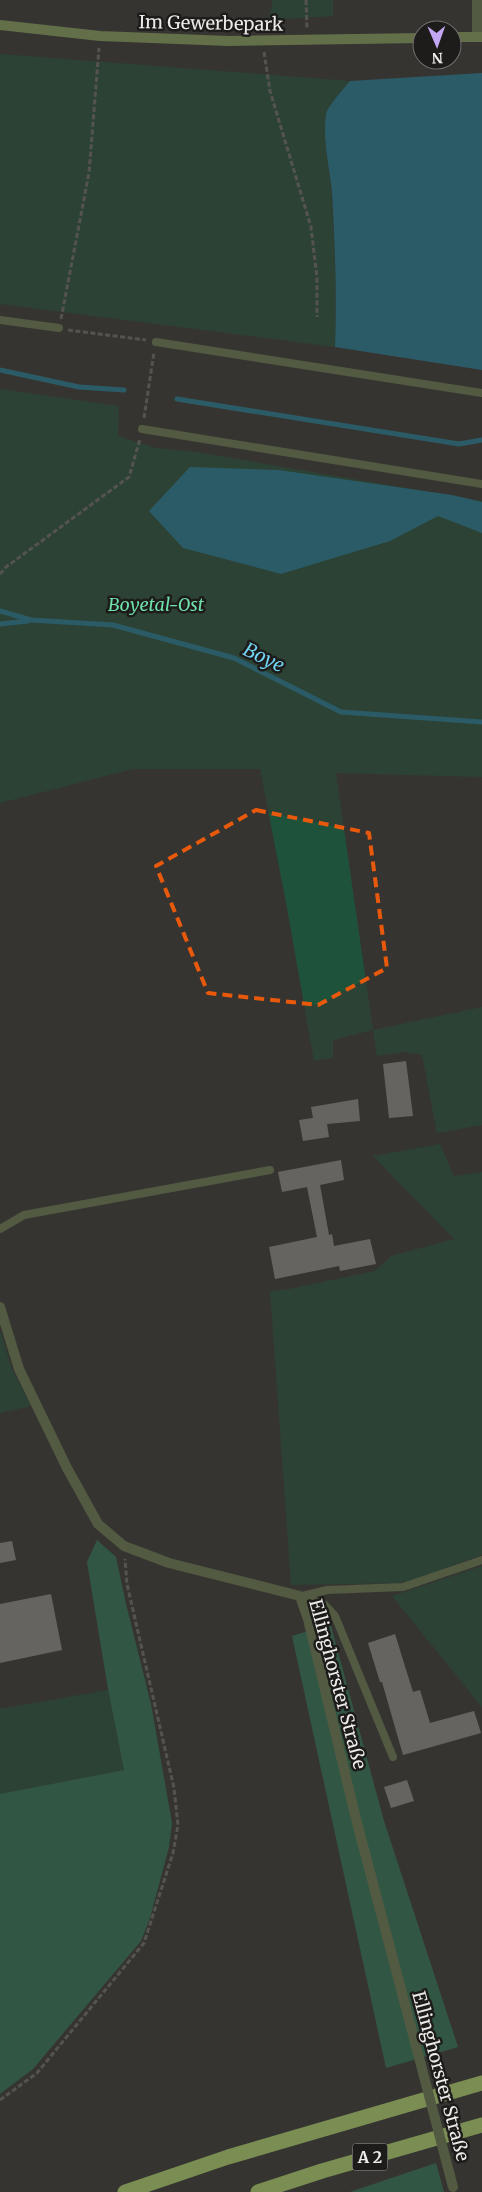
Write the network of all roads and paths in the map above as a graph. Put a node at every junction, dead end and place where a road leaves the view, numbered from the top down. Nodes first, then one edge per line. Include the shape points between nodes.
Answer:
1 (306, 0) edge
2 (476, 0) edge
3 (0, 25) edge
4 (100, 36) junction
5 (462, 37) edge
6 (480, 37) edge
7 (412, 38) edge
8 (307, 40) junction
9 (262, 41) junction
10 (317, 317) dead end
11 (0, 320) edge
12 (58, 328) junction
13 (156, 342) junction
14 (482, 393) edge
15 (142, 428) junction
16 (482, 484) edge
17 (0, 574) edge
18 (270, 1170) dead end
19 (0, 1229) edge
20 (0, 1307) edge
21 (124, 1546) junction
22 (482, 1560) edge
23 (300, 1596) junction
24 (393, 1757) dead end
25 (482, 2083) edge
26 (0, 2100) edge
27 (482, 2126) edge
28 (454, 2190) edge
29 (125, 2192) edge
30 (258, 2192) edge

1 - 8 path
2 - 6 street
3 - 4 street, Im Gewerbepark
4 - 9 street, Im Gewerbepark
4 - 12 path via 89,173
5 - 6 street
7 - 8 street, Im Gewerbepark
8 - 9 street, Im Gewerbepark
9 - 10 path via 270,91 311,227 317,278
11 - 12 lane
12 - 13 path
13 - 14 lane
13 - 15 path
15 - 16 lane
15 - 17 path via 129,477 45,537
18 - 19 lane via 24,1215
20 - 21 street, Ellinghorster Straße via 19,1369 67,1468 98,1524
21 - 23 street, Ellinghorster Straße via 170,1563
21 - 26 path via 127,1584 174,1788 178,1825 173,1853 144,1943 37,2073
22 - 23 lane via 403,1588 327,1590
23 - 24 lane via 324,1604 335,1616
23 - 28 street, Ellinghorster Straße, bridge
25 - 29 highway, A 2 via 228,2157
27 - 30 highway, A 2

